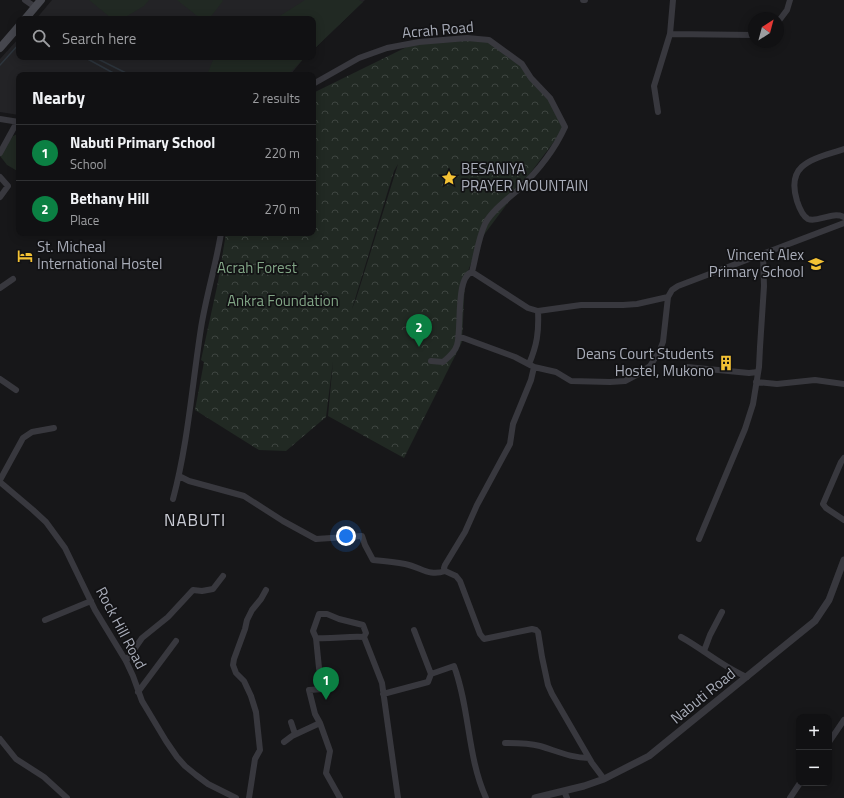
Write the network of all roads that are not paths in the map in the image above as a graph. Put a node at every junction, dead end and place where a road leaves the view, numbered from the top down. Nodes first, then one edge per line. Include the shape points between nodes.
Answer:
1 (25, 0) edge
2 (41, 0) edge
3 (673, 0) edge
4 (790, 0) edge
5 (36, 7) junction
6 (784, 14) edge
7 (28, 16) edge
8 (16, 29) edge
9 (670, 34) junction
10 (748, 35) edge
11 (0, 48) edge
12 (316, 82) edge
13 (658, 112) dead end
14 (0, 119) edge
15 (16, 122) edge
16 (16, 125) edge
17 (844, 149) edge
18 (0, 153) edge
19 (0, 177) edge
20 (0, 198) edge
21 (844, 217) edge
22 (844, 223) edge
23 (221, 236) edge
24 (763, 254) junction
25 (472, 272) junction
26 (13, 279) dead end
27 (0, 288) edge
28 (668, 296) junction
29 (538, 311) junction
30 (458, 336) junction
31 (431, 361) dead end
32 (532, 365) junction
33 (687, 366) dead end
34 (758, 372) junction
35 (0, 380) edge
36 (756, 382) junction
37 (844, 384) edge
38 (16, 390) dead end
39 (54, 428) dead end
40 (844, 458) edge
41 (179, 476) junction
42 (0, 481) edge
43 (173, 499) dead end
44 (844, 520) edge
45 (699, 539) dead end
46 (844, 560) edge
47 (445, 571) junction
48 (223, 576) dead end
49 (266, 590) dead end
50 (90, 600) junction
51 (722, 612) dead end
52 (45, 620) dead end
53 (414, 630) dead end
54 (364, 637) junction
55 (681, 637) dead end
56 (316, 638) junction
57 (176, 641) dead end
58 (704, 651) junction
59 (126, 661) junction
60 (431, 674) junction
61 (747, 677) junction
62 (138, 692) junction
63 (383, 694) junction
64 (844, 720) edge
65 (291, 722) dead end
66 (320, 723) junction
67 (295, 734) junction
68 (832, 738) edge
69 (0, 739) edge
70 (284, 742) dead end
71 (504, 743) dead end
72 (589, 758) junction
73 (604, 778) junction
74 (798, 786) edge
75 (564, 791) junction
76 (67, 798) edge
77 (236, 798) edge
78 (249, 798) edge
79 (340, 798) edge
80 (398, 798) edge
81 (486, 798) edge
82 (535, 798) edge
83 (567, 798) edge
84 (790, 798) edge

1 - 5 street
2 - 5 main road
3 - 9 street
4 - 6 street
5 - 7 main road
8 - 11 main road
9 - 10 street
9 - 13 street via 655,79
12 - 25 street, Acrah Road via 359,58 387,48 419,42 474,38 488,40 522,64 550,98 565,127 545,161 485,223
14 - 15 street
16 - 18 street
17 - 21 street via 800,167 794,182 802,214 807,218 836,215
19 - 20 street via 8,186
22 - 24 street
23 - 41 street via 203,318
24 - 28 street via 678,286
24 - 34 street via 764,286
25 - 29 street via 528,308
25 - 30 street via 466,275 464,281 459,308
26 - 27 street
28 - 29 street via 637,304 581,305
28 - 32 street via 661,348 650,366 631,379 610,382 571,381 556,372
29 - 32 street via 538,337
30 - 31 street via 456,347 448,358 443,362
30 - 32 street
32 - 47 street via 531,380 513,424 510,444 445,566
33 - 34 street
34 - 36 street
35 - 38 street
36 - 37 street via 777,384 815,380
36 - 45 street via 748,419
39 - 42 street via 32,432 23,438
40 - 44 street via 823,504
41 - 43 street
41 - 47 street via 244,496 316,539 362,536 373,560 407,564 437,574
42 - 50 street, Rock Hill Road via 57,535
46 - 61 street, Nabuti Road via 829,600 814,621
47 - 72 street via 460,581 484,639 532,629 538,632 548,686
48 - 59 street via 214,589 193,590 168,617 142,638
49 - 78 street via 247,620 233,665 236,673 244,681 256,712 260,750 255,759
50 - 52 street
50 - 59 street, Rock Hill Road
51 - 58 street
53 - 60 street
54 - 56 street
54 - 56 street via 366,633 363,625 319,614 313,631
54 - 63 street via 382,683
55 - 58 street
56 - 66 street via 324,689 309,690
57 - 62 street
58 - 61 street
59 - 62 street, Rock Hill Road
60 - 63 street via 428,682
60 - 81 street via 454,666 461,689 475,768
61 - 73 street, Nabuti Road via 649,756
62 - 77 street, Rock Hill Road via 166,741 185,766 208,784
63 - 80 street
64 - 68 street
65 - 67 street
66 - 67 street
66 - 79 street via 330,751 326,773
67 - 70 street
69 - 76 street via 16,759 44,777
71 - 72 street via 539,746 578,758
72 - 73 street
73 - 75 street, Nabuti Road
74 - 84 street
75 - 82 street, Nabuti Road
75 - 83 street

